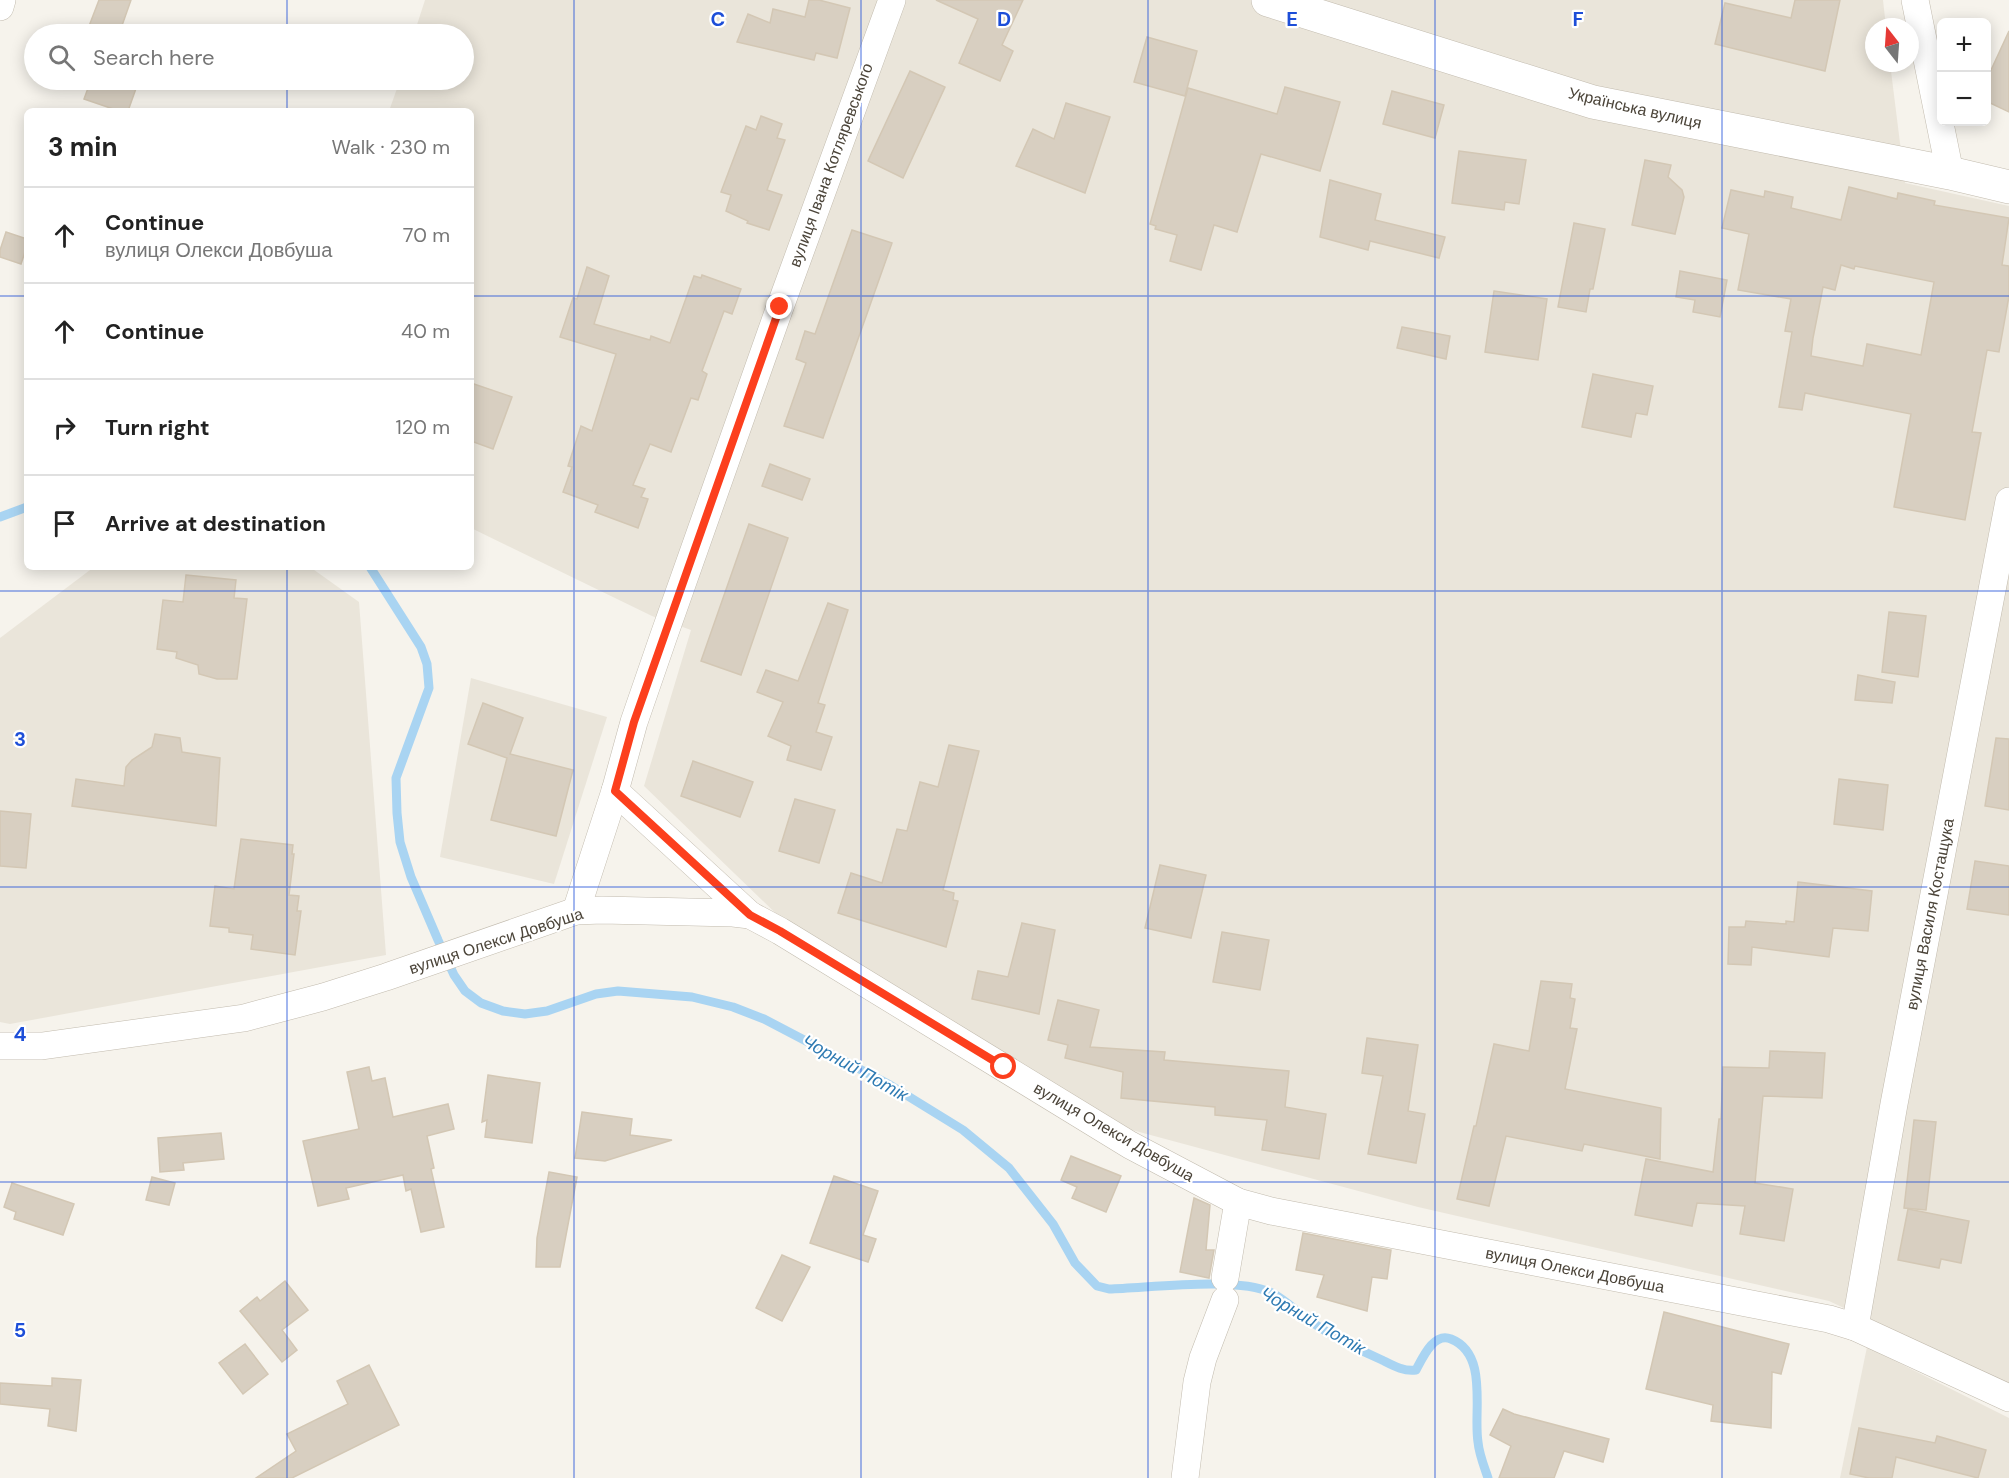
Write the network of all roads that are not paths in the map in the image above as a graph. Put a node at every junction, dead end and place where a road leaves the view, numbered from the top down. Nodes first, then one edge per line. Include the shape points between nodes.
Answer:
1 (3, 0) edge
2 (892, 0) edge
3 (1268, 0) edge
4 (1915, 0) edge
5 (0, 7) edge
6 (1950, 173) junction
7 (2009, 187) edge
8 (2009, 501) edge
9 (615, 791) junction
10 (576, 911) junction
11 (750, 915) junction
12 (0, 1046) edge
13 (1238, 1202) junction
14 (1855, 1327) junction
15 (2009, 1398) edge
16 (1185, 1478) edge

1 - 5 street
2 - 9 street, вулиця Івана Котляревського via 663,638
3 - 6 street, Українська вулиця via 1593,102
4 - 6 street
6 - 7 street, Українська вулиця
8 - 14 street, вулиця Василя Костащука
9 - 10 street, вулиця Івана Котляревського
9 - 11 street
10 - 11 street, вулиця Олекси Довбуша
10 - 12 street, вулиця Олекси Довбуша via 323,997 227,1022 42,1046
11 - 13 street, вулиця Олекси Довбуша via 1130,1145
13 - 14 street, вулиця Олекси Довбуша
13 - 16 street via 1225,1289 1197,1382
14 - 15 street, вулиця Олекси Довбуша

